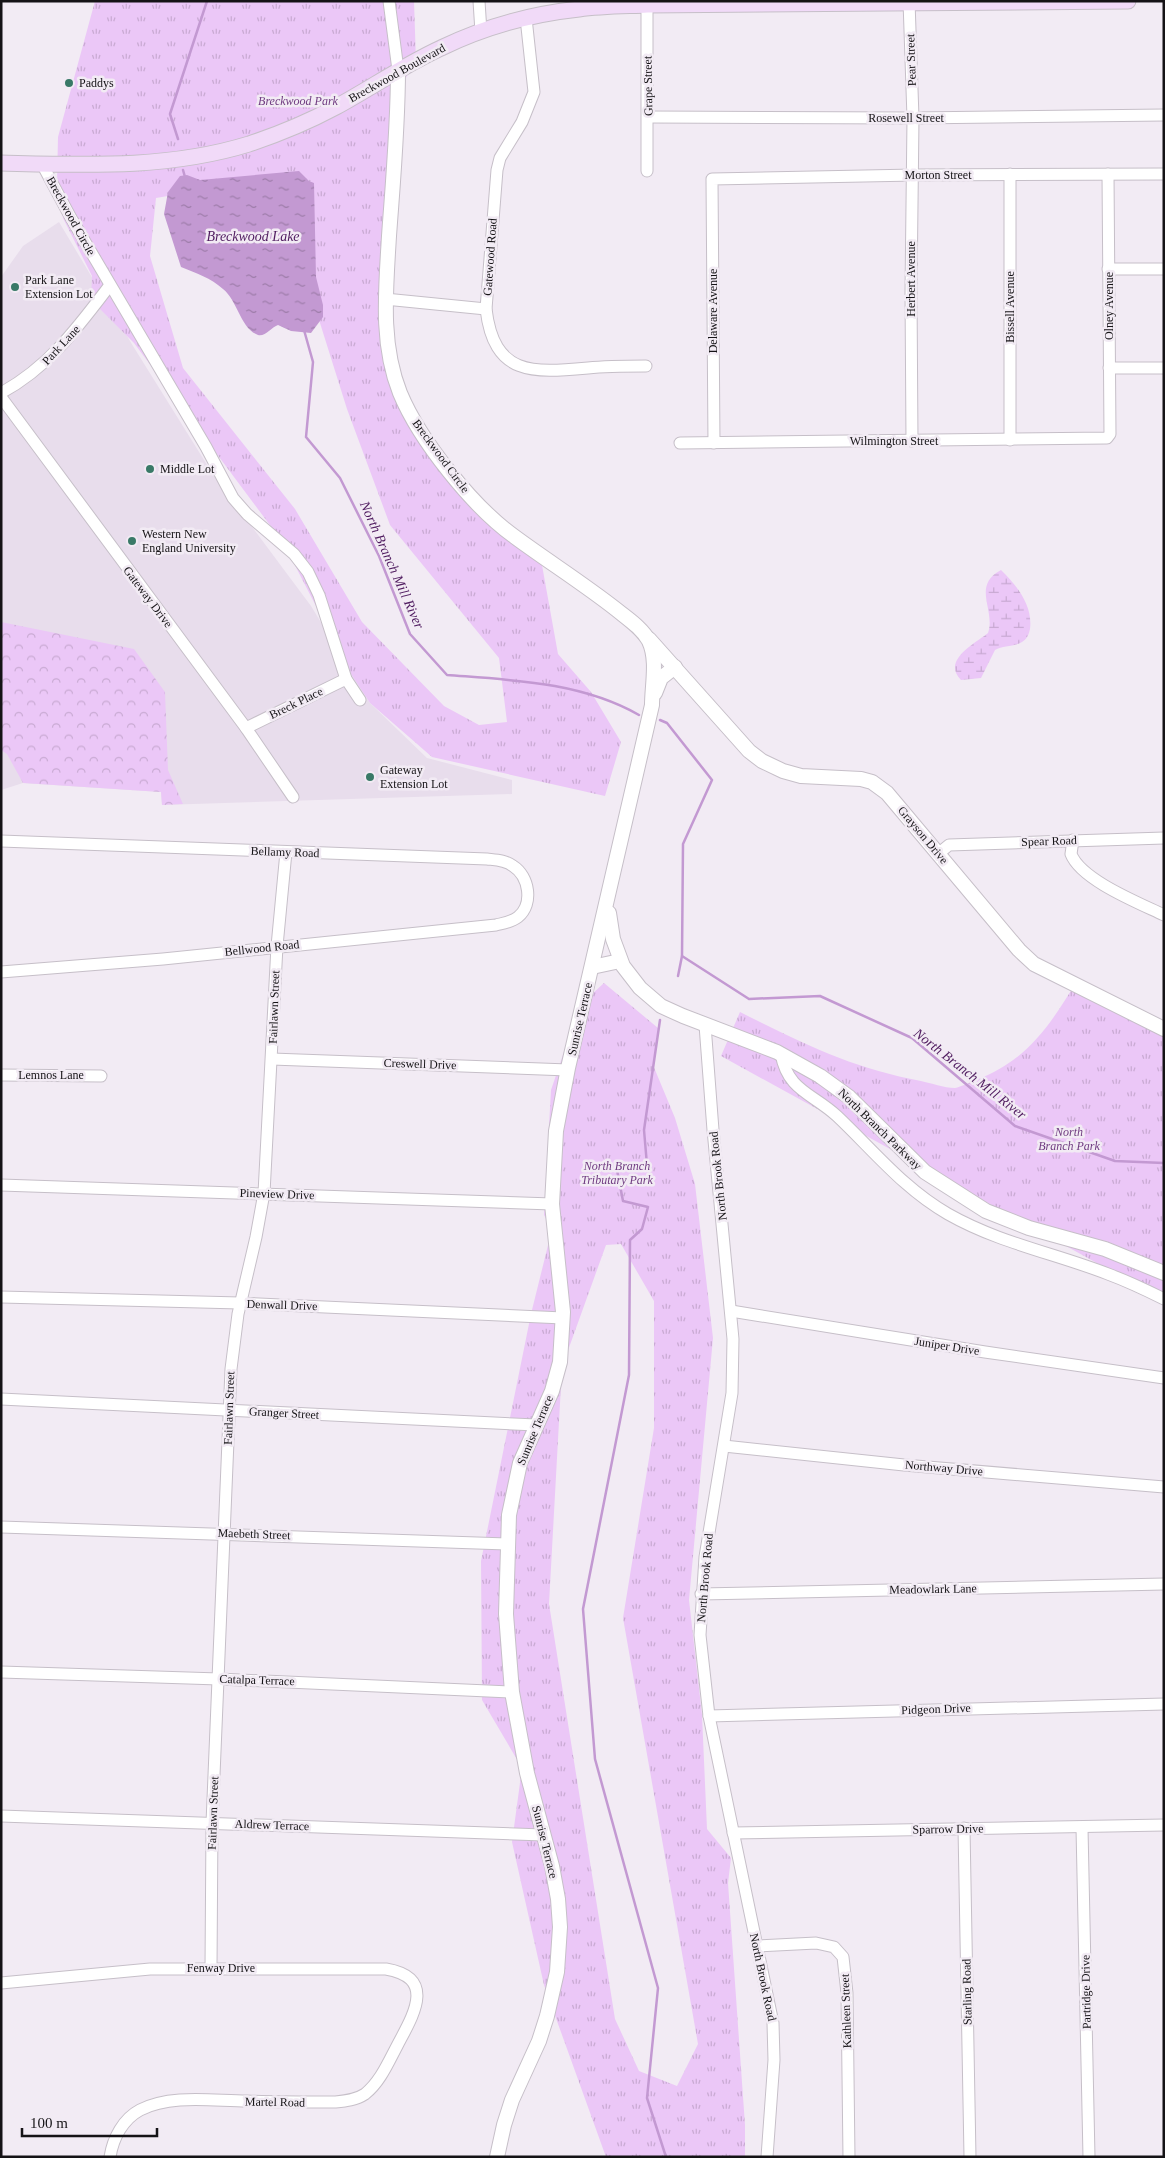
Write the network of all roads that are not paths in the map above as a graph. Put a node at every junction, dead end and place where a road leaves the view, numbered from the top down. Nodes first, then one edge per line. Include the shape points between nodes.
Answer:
1 (388, 1) edge
2 (479, 1) edge
3 (1128, 1) edge
4 (910, 2) edge
5 (647, 3) edge
6 (580, 5) edge
7 (526, 18) junction
8 (480, 32) junction
9 (398, 70) junction
10 (1164, 115) edge
11 (648, 117) junction
12 (913, 118) junction
13 (1, 163) edge
14 (42, 164) junction
15 (647, 171) dead end
16 (1010, 174) junction
17 (1108, 174) junction
18 (1164, 174) edge
19 (912, 175) junction
20 (712, 179) joint
21 (1108, 269) junction
22 (1164, 269) edge
23 (110, 285) junction
24 (385, 299) junction
25 (486, 309) junction
26 (646, 366) dead end
27 (1109, 368) junction
28 (1164, 368) edge
29 (1, 393) edge
30 (1, 397) edge
31 (1108, 438) joint
32 (912, 440) junction
33 (1010, 440) junction
34 (680, 443) dead end
35 (714, 443) junction
36 (643, 632) junction
37 (675, 667) junction
38 (346, 679) junction
39 (360, 700) dead end
40 (652, 705) junction
41 (246, 728) junction
42 (639, 758) joint
43 (293, 797) dead end
44 (1164, 838) edge
45 (1073, 840) junction
46 (1, 841) edge
47 (286, 852) junction
48 (938, 854) junction
49 (610, 895) junction
50 (521, 914) joint
51 (1164, 915) edge
52 (277, 946) junction
53 (620, 961) junction
54 (592, 968) junction
55 (1, 972) edge
56 (705, 1025) junction
57 (1164, 1030) edge
58 (781, 1054) junction
59 (272, 1059) junction
60 (568, 1070) junction
61 (1, 1075) edge
62 (102, 1076) dead end
63 (1, 1185) edge
64 (264, 1193) junction
65 (552, 1204) junction
66 (1164, 1273) edge
67 (1, 1297) edge
68 (1164, 1298) edge
69 (240, 1303) junction
70 (731, 1311) junction
71 (563, 1318) junction
72 (1164, 1378) edge
73 (1, 1399) edge
74 (230, 1410) junction
75 (536, 1425) junction
76 (724, 1446) junction
77 (1164, 1487) edge
78 (1, 1527) edge
79 (223, 1533) junction
80 (507, 1544) junction
81 (1164, 1584) edge
82 (702, 1594) junction
83 (1, 1672) edge
84 (219, 1679) junction
85 (512, 1692) junction
86 (1164, 1704) edge
87 (709, 1716) junction
88 (1, 1816) edge
89 (212, 1823) junction
90 (1164, 1825) edge
91 (964, 1828) junction
92 (1082, 1828) junction
93 (733, 1833) junction
94 (544, 1834) junction
95 (757, 1946) junction
96 (211, 1968) junction
97 (1, 1984) edge
98 (416, 2006) joint
99 (110, 2157) edge
100 (498, 2157) edge
101 (767, 2157) edge
102 (849, 2157) edge
103 (970, 2157) edge
104 (1089, 2157) edge

1 - 9 street
2 - 8 street
3 - 4 main road, Breckwood Boulevard
4 - 5 main road, Breckwood Boulevard
4 - 12 street, Pear Street
5 - 6 main road, Breckwood Boulevard
5 - 11 street, Grape Street
6 - 7 main road, Breckwood Boulevard
7 - 8 main road, Breckwood Boulevard
7 - 25 street, Gatewood Road via 534,92 522,122 500,158
8 - 9 main road, Breckwood Boulevard
9 - 14 main road, Breckwood Boulevard via 308,121 224,151 152,163
9 - 24 street, Breckwood Circle
10 - 12 street, Rosewell Street
11 - 12 street, Rosewell Street
11 - 15 street, Grape Street
12 - 19 street, Herbert Avenue
13 - 14 main road, Breckwood Boulevard
14 - 23 street, Breckwood Circle
16 - 17 street, Morton Street
16 - 19 street, Morton Street
16 - 33 street, Bissell Avenue
17 - 18 street, Morton Street
17 - 21 street, Olney Avenue
19 - 20 street, Morton Street
19 - 32 street, Herbert Avenue
20 - 35 street, Delaware Avenue
21 - 22 street
21 - 27 street, Olney Avenue
23 - 29 street, Park Lane via 59,349 30,376
23 - 38 street, Breckwood Circle via 233,498 294,554 308,572 319,595
24 - 25 street
24 - 36 street, Breckwood Circle via 388,354 400,393 421,432 455,478 500,525
25 - 26 street, Gatewood Road via 493,341 517,365 530,370
27 - 28 street
27 - 31 street, Olney Avenue
30 - 41 street, Gateway Drive
31 - 33 street, Wilmington Street
32 - 33 street, Wilmington Street
32 - 35 street, Wilmington Street
34 - 35 street, Wilmington Street
36 - 37 street, Grayson Drive
36 - 40 street, Breckwood Circle via 652,652
37 - 40 street via 657,684
37 - 48 street, Grayson Drive via 749,751 762,761 801,776 855,778 872,782 887,793
38 - 39 street, Breckwood Circle
38 - 41 street, Breck Place
40 - 42 street, Breckwood Circle
41 - 43 street, Gateway Drive
42 - 49 street, Sunrise Terrace
44 - 45 street, Spear Road
45 - 48 street, Spear Road via 949,845
45 - 51 street via 1072,856 1082,869 1105,885
46 - 47 street, Bellamy Road
47 - 50 street, Bellamy Road via 500,860 517,869 526,882 527,897
47 - 52 street, Fairlawn Street
48 - 57 street, Grayson Drive via 1034,964
49 - 53 street, North Branch Parkway via 611,931
49 - 54 street, Sunrise Terrace
50 - 52 street, Bellwood Road via 514,920 496,925
52 - 55 street, Bellwood Road
52 - 59 street, Fairlawn Street
53 - 54 street
53 - 56 street, North Branch Parkway via 631,978 655,1002
54 - 60 street, Sunrise Terrace
56 - 58 street, North Branch Parkway
56 - 70 street, North Brook Road
58 - 66 street, North Branch Parkway via 835,1086 925,1172 973,1204 1013,1222 1104,1249
58 - 68 street via 783,1066 794,1084 829,1109 896,1176 947,1214 987,1234 1108,1273
59 - 60 street, Creswell Drive
59 - 64 street, Fairlawn Street
60 - 65 street, Sunrise Terrace via 556,1131
61 - 62 street, Lemnos Lane
63 - 64 street, Pineview Drive
64 - 65 street, Pineview Drive
64 - 69 street, Fairlawn Street
65 - 71 street, Sunrise Terrace
67 - 69 street, Denwall Drive
69 - 71 street, Denwall Drive
69 - 74 street, Fairlawn Street via 231,1358
70 - 72 street, Juniper Drive
70 - 76 street, North Brook Road via 733,1374
71 - 75 street, Sunrise Terrace via 560,1362 552,1392
73 - 74 street, Granger Street
74 - 75 street, Granger Street
74 - 79 street, Fairlawn Street
75 - 80 street, Sunrise Terrace via 516,1476
76 - 77 street, Northway Drive
76 - 82 street, North Brook Road
78 - 79 street, Maebeth Street
79 - 80 street, Maebeth Street
79 - 84 street, Fairlawn Street
80 - 85 street, Sunrise Terrace via 506,1614
81 - 82 street, Meadowlark Lane
82 - 87 street, North Brook Road via 700,1635
83 - 84 street, Catalpa Terrace
84 - 85 street, Catalpa Terrace
84 - 89 street, Fairlawn Street
85 - 94 street, Sunrise Terrace via 521,1747
86 - 87 street, Pidgeon Drive
87 - 93 street, North Brook Road
88 - 89 street, Aldrew Terrace
89 - 94 street, Aldrew Terrace
89 - 96 street, Fairlawn Street
90 - 92 street, Sparrow Drive
91 - 92 street, Sparrow Drive
91 - 93 street, Sparrow Drive
91 - 103 street, Starling Road
92 - 104 street, Partridge Drive
93 - 95 street, North Brook Road
94 - 100 street, Sunrise Terrace via 558,1899 557,1972 542,2032 504,2125
95 - 101 street, North Brook Road via 775,2041
95 - 102 street, Kathleen Street via 816,1943 834,1947 843,1957 847,1993
96 - 97 street, Fenway Drive via 141,1970
96 - 98 street, Fenway Drive via 386,1969 410,1978 417,1997
98 - 99 street, Martel Road via 383,2074 359,2098 335,2102 190,2100 156,2105 141,2110 124,2123

